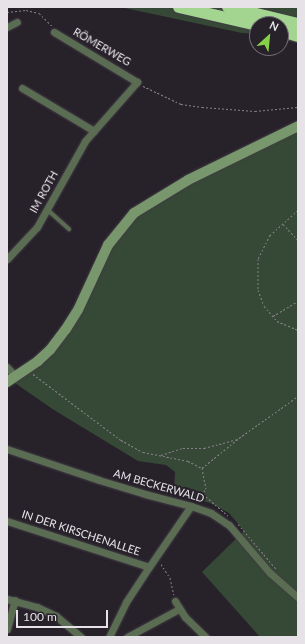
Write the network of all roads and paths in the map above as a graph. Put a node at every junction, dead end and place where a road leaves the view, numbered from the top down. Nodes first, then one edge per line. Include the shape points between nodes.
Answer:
1 (179, 7) edge
2 (228, 7) edge
3 (247, 7) edge
4 (7, 12) edge
5 (249, 16) edge
6 (255, 16) edge
7 (249, 19) edge
8 (17, 22) dead end
9 (7, 27) edge
10 (54, 32) joint
11 (137, 82) junction
12 (22, 88) dead end
13 (298, 107) edge
14 (298, 126) edge
15 (94, 131) junction
16 (47, 209) junction
17 (298, 210) edge
18 (283, 224) junction
19 (69, 229) dead end
20 (298, 240) edge
21 (7, 259) edge
22 (298, 301) edge
23 (273, 316) junction
24 (298, 330) edge
25 (7, 367) edge
26 (27, 369) junction
27 (12, 379) edge
28 (298, 396) edge
29 (239, 438) junction
30 (7, 449) edge
31 (160, 456) junction
32 (202, 468) junction
33 (191, 506) junction
34 (7, 521) edge
35 (156, 556) junction
36 (149, 567) junction
37 (298, 598) edge
38 (11, 600) edge
39 (175, 601) joint
40 (179, 609) junction
41 (7, 629) edge
42 (81, 637) edge
43 (109, 637) edge
44 (127, 637) edge
45 (206, 637) edge

1 - 7 highway
2 - 5 highway
3 - 6 highway
4 - 10 path via 26,10 38,13 50,23
8 - 9 street
10 - 11 street, RÖMERWEG
11 - 13 path via 150,91 181,104 255,111
11 - 15 street, IM ROTH
12 - 15 street
14 - 26 street via 188,180 134,213 108,246 78,310 50,350
15 - 16 street, IM ROTH via 85,141
16 - 19 lane
16 - 21 street, IM ROTH via 32,234
17 - 18 path
18 - 20 path
18 - 23 path via 270,235 258,259 258,290 264,306
22 - 23 path
23 - 24 path via 277,321
25 - 27 street
26 - 27 street
26 - 31 path via 121,440 143,452
28 - 29 path
29 - 31 path via 204,448 183,448
29 - 32 path
30 - 33 street, AM BECKERWALD via 145,494
31 - 32 path via 188,460
32 - 33 path via 206,490
33 - 35 street
33 - 37 street, AM BECKERWALD via 211,513 229,525 270,574
34 - 36 street, IN DER KIRSCHENALLEE
35 - 36 street
35 - 39 path via 170,578
36 - 43 street via 126,602
38 - 41 street
38 - 42 street via 37,606 56,616
39 - 40 street
40 - 44 street
40 - 45 street

